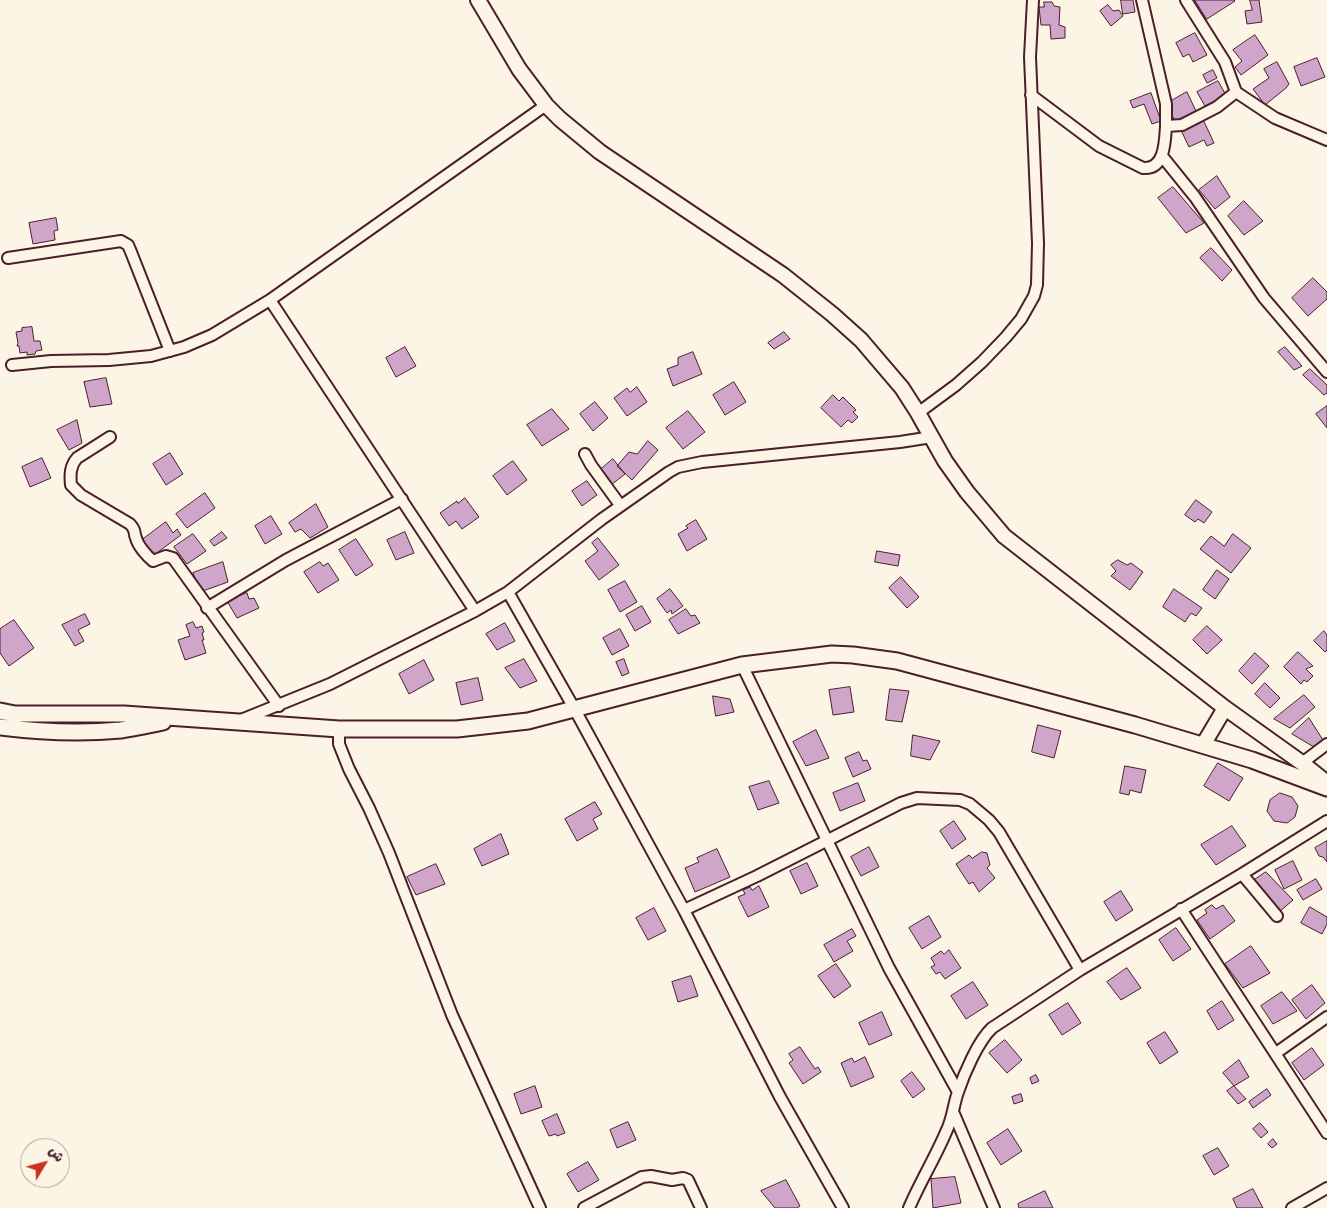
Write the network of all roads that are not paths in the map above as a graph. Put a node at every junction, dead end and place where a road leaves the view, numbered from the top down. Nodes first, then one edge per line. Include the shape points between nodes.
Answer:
1 (478, 0) edge
2 (1033, 0) edge
3 (1142, 0) edge
4 (1186, 0) edge
5 (1236, 92) junction
6 (1031, 95) junction
7 (546, 105) junction
8 (1166, 126) junction
9 (1327, 140) edge
10 (1162, 156) junction
11 (8, 258) dead end
12 (270, 300) junction
13 (170, 351) junction
14 (1327, 359) edge
15 (1316, 360) junction
16 (12, 365) dead end
17 (1327, 372) edge
18 (918, 413) junction
19 (110, 437) dead end
20 (932, 437) junction
21 (585, 454) dead end
22 (402, 499) junction
23 (620, 505) junction
24 (508, 592) junction
25 (207, 608) junction
26 (475, 611) junction
27 (742, 665) junction
28 (279, 706) junction
29 (574, 708) junction
30 (1225, 708) junction
31 (0, 711) edge
32 (182, 718) junction
33 (236, 722) junction
34 (0, 727) edge
35 (339, 729) junction
36 (1327, 744) edge
37 (1203, 745) junction
38 (1302, 763) junction
39 (1327, 782) edge
40 (1327, 788) edge
41 (1327, 820) edge
42 (827, 841) junction
43 (1242, 874) junction
44 (1181, 909) junction
45 (684, 910) junction
46 (1277, 916) dead end
47 (1080, 970) junction
48 (1327, 1017) edge
49 (1276, 1053) junction
50 (958, 1092) junction
51 (954, 1114) junction
52 (1327, 1133) edge
53 (1327, 1188) edge
54 (540, 1208) edge
55 (584, 1208) edge
56 (701, 1208) edge
57 (843, 1208) edge
58 (909, 1208) edge
59 (994, 1208) edge
60 (1292, 1208) edge

1 - 7 street via 519,69
2 - 6 street
3 - 8 street via 1166,104
4 - 5 street via 1225,62
5 - 8 street via 1217,107 1182,125
5 - 9 street via 1275,118
6 - 10 street via 1099,146 1143,168 1153,167
6 - 18 street via 1038,244 1034,296 1021,319 982,362
7 - 12 street
7 - 18 street via 600,152 783,275 832,314 873,354
8 - 10 street
10 - 15 street via 1200,204 1264,298
11 - 13 street via 121,241 128,245
12 - 13 street via 212,335
12 - 22 street
13 - 16 street via 133,358
14 - 15 street
15 - 17 street
18 - 20 street
19 - 25 street via 77,458 70,471 71,485 130,524 147,556 153,560 166,556 173,558
20 - 23 street via 692,463 678,467
20 - 30 street via 967,492 1004,536
21 - 23 street
22 - 25 street via 286,560
22 - 26 street
23 - 24 street
24 - 26 street
24 - 29 street
25 - 28 street
26 - 28 street
27 - 29 main road
27 - 37 main road via 832,654 897,660
27 - 42 street
28 - 33 street
29 - 35 main road via 528,721 483,727
29 - 45 street
30 - 37 street
30 - 38 street
31 - 32 main road
32 - 33 main road
32 - 34 main road via 122,730 82,732
33 - 35 main road
35 - 54 street via 342,752 389,853 452,1015
36 - 38 street
37 - 40 main road
38 - 39 street
41 - 43 street
42 - 45 street
42 - 47 street via 917,798 960,800 970,804 998,832
42 - 50 street via 889,968
43 - 44 street
43 - 46 street
44 - 47 street
44 - 49 street
45 - 57 street via 780,1097
47 - 50 street via 988,1032
48 - 49 street
49 - 52 street
50 - 51 street
51 - 58 street
51 - 59 street
53 - 60 street
55 - 56 street via 645,1176 688,1180

